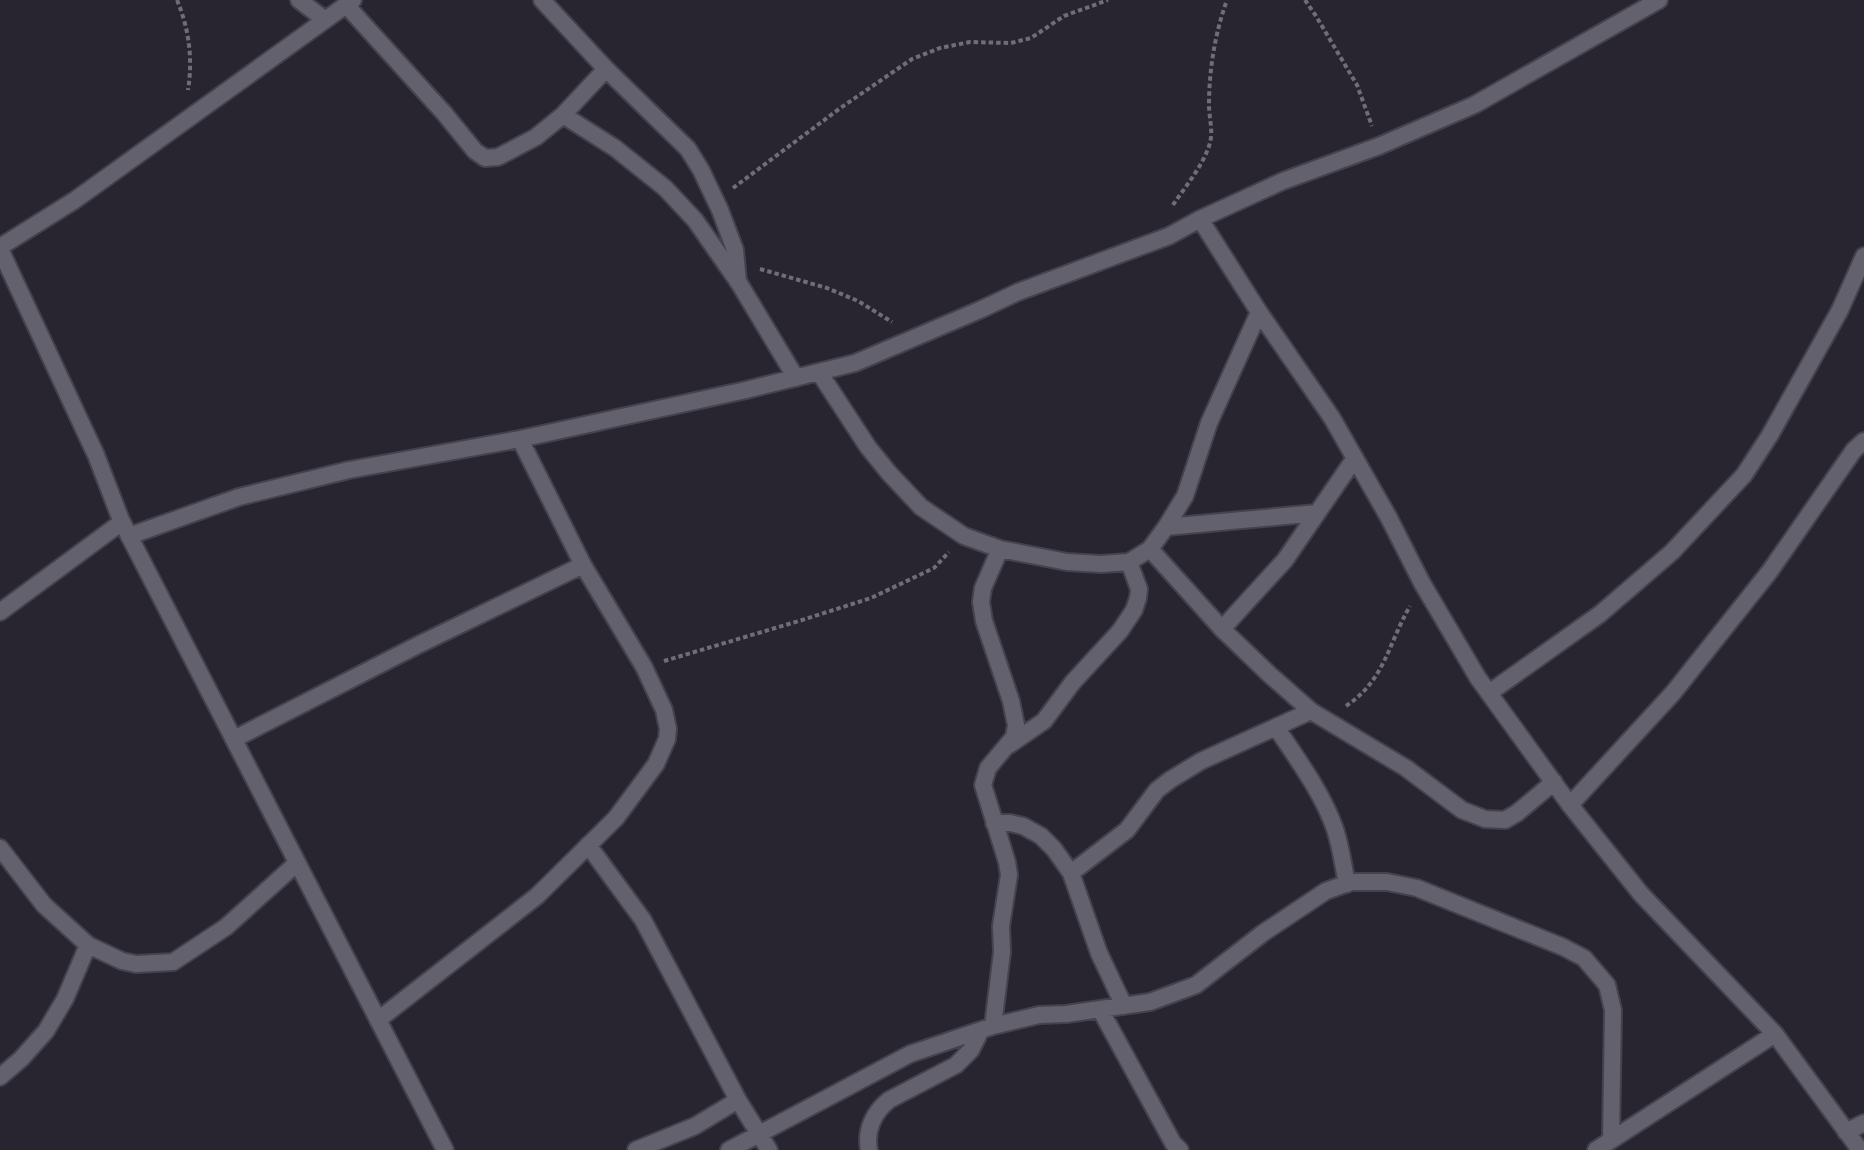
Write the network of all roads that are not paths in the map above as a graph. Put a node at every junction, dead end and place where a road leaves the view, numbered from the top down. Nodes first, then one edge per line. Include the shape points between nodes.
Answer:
1 (299, 0) edge
2 (542, 0) edge
3 (1659, 0) edge
4 (350, 3) edge
5 (324, 20) junction
6 (606, 69) junction
7 (563, 116) junction
8 (1200, 219) junction
9 (0, 248) edge
10 (1864, 256) edge
11 (739, 283) junction
12 (1259, 312) junction
13 (819, 372) junction
14 (796, 378) junction
15 (520, 440) junction
16 (1864, 441) edge
17 (1355, 458) junction
18 (1317, 513) junction
19 (1166, 527) junction
20 (126, 529) junction
21 (1000, 549) junction
22 (1150, 549) junction
23 (1129, 562) junction
24 (583, 565) junction
25 (0, 612) edge
26 (1222, 629) junction
27 (1489, 693) junction
28 (1318, 715) junction
29 (1276, 727) junction
30 (234, 739) junction
31 (1008, 745) junction
32 (1554, 782) junction
33 (1570, 805) junction
34 (994, 823) junction
35 (588, 845) junction
36 (0, 848) edge
37 (297, 863) junction
38 (1071, 873) junction
39 (1347, 884) junction
40 (88, 945) junction
41 (1124, 1006) junction
42 (1100, 1009) junction
43 (378, 1020) junction
44 (987, 1028) junction
45 (1775, 1034) junction
46 (0, 1077) edge
47 (738, 1100) junction
48 (1864, 1123) edge
49 (1846, 1132) junction
50 (760, 1133) junction
51 (1611, 1140) junction
52 (445, 1150) edge
53 (636, 1150) edge
54 (729, 1150) edge
55 (769, 1150) edge
56 (869, 1150) edge
57 (1180, 1150) edge
58 (1596, 1150) edge
59 (1860, 1150) edge

1 - 5 street
2 - 6 street
3 - 8 street via 1474,105 1283,181
4 - 5 street
4 - 7 street via 485,158 498,157 536,137
5 - 9 street via 75,200
6 - 7 street
6 - 11 street via 688,149 716,201 735,250
7 - 11 street via 615,148 665,188 695,220
8 - 12 street
8 - 13 street via 1169,236 1018,292 855,363
9 - 20 street
10 - 27 street via 1834,319 1744,475 1672,552 1609,606
11 - 14 street
12 - 17 street
12 - 19 street via 1209,423 1185,496
13 - 14 street
13 - 21 street via 868,447 921,507 964,536
14 - 15 street
15 - 20 street via 327,475
15 - 24 street
16 - 33 street via 1770,571 1673,693
17 - 18 street
17 - 27 street via 1422,583
18 - 19 street
18 - 26 street via 1285,560
19 - 22 street
20 - 25 street
20 - 30 street
21 - 23 street via 1067,562
21 - 31 street via 981,602 1016,725
22 - 23 street
22 - 26 street
23 - 31 street via 1138,589 1134,610 1044,721
24 - 30 street
24 - 35 street via 644,667 664,710 668,729 656,764 616,818
26 - 28 street
27 - 32 street
28 - 29 street
28 - 32 street via 1406,768 1462,810 1485,819 1505,820
29 - 38 street via 1201,761 1170,780 1157,790 1127,830
29 - 39 street via 1321,797 1334,827
30 - 37 street
31 - 34 street via 988,768 983,785
32 - 33 street
33 - 45 street via 1641,894
34 - 38 street via 1023,826 1041,836
34 - 44 street via 1009,875 1001,926 1002,952
35 - 43 street via 537,896
35 - 47 street via 643,920
36 - 40 street via 44,905
37 - 40 street via 226,927 173,962 136,964
37 - 43 street
38 - 41 street via 1099,953
39 - 41 street via 1326,891 1263,933 1196,985 1150,1002
39 - 51 street via 1387,882 1418,888 1584,958 1607,986 1613,1010
40 - 46 street via 65,999 46,1031
41 - 42 street
42 - 44 street via 1039,1015
42 - 57 street
43 - 52 street
44 - 50 street via 910,1054
44 - 56 street via 956,1065 880,1107 870,1127
45 - 49 street
45 - 51 street
47 - 50 street
47 - 53 street via 695,1126
48 - 49 street
49 - 59 street
50 - 54 street
50 - 55 street
51 - 58 street

